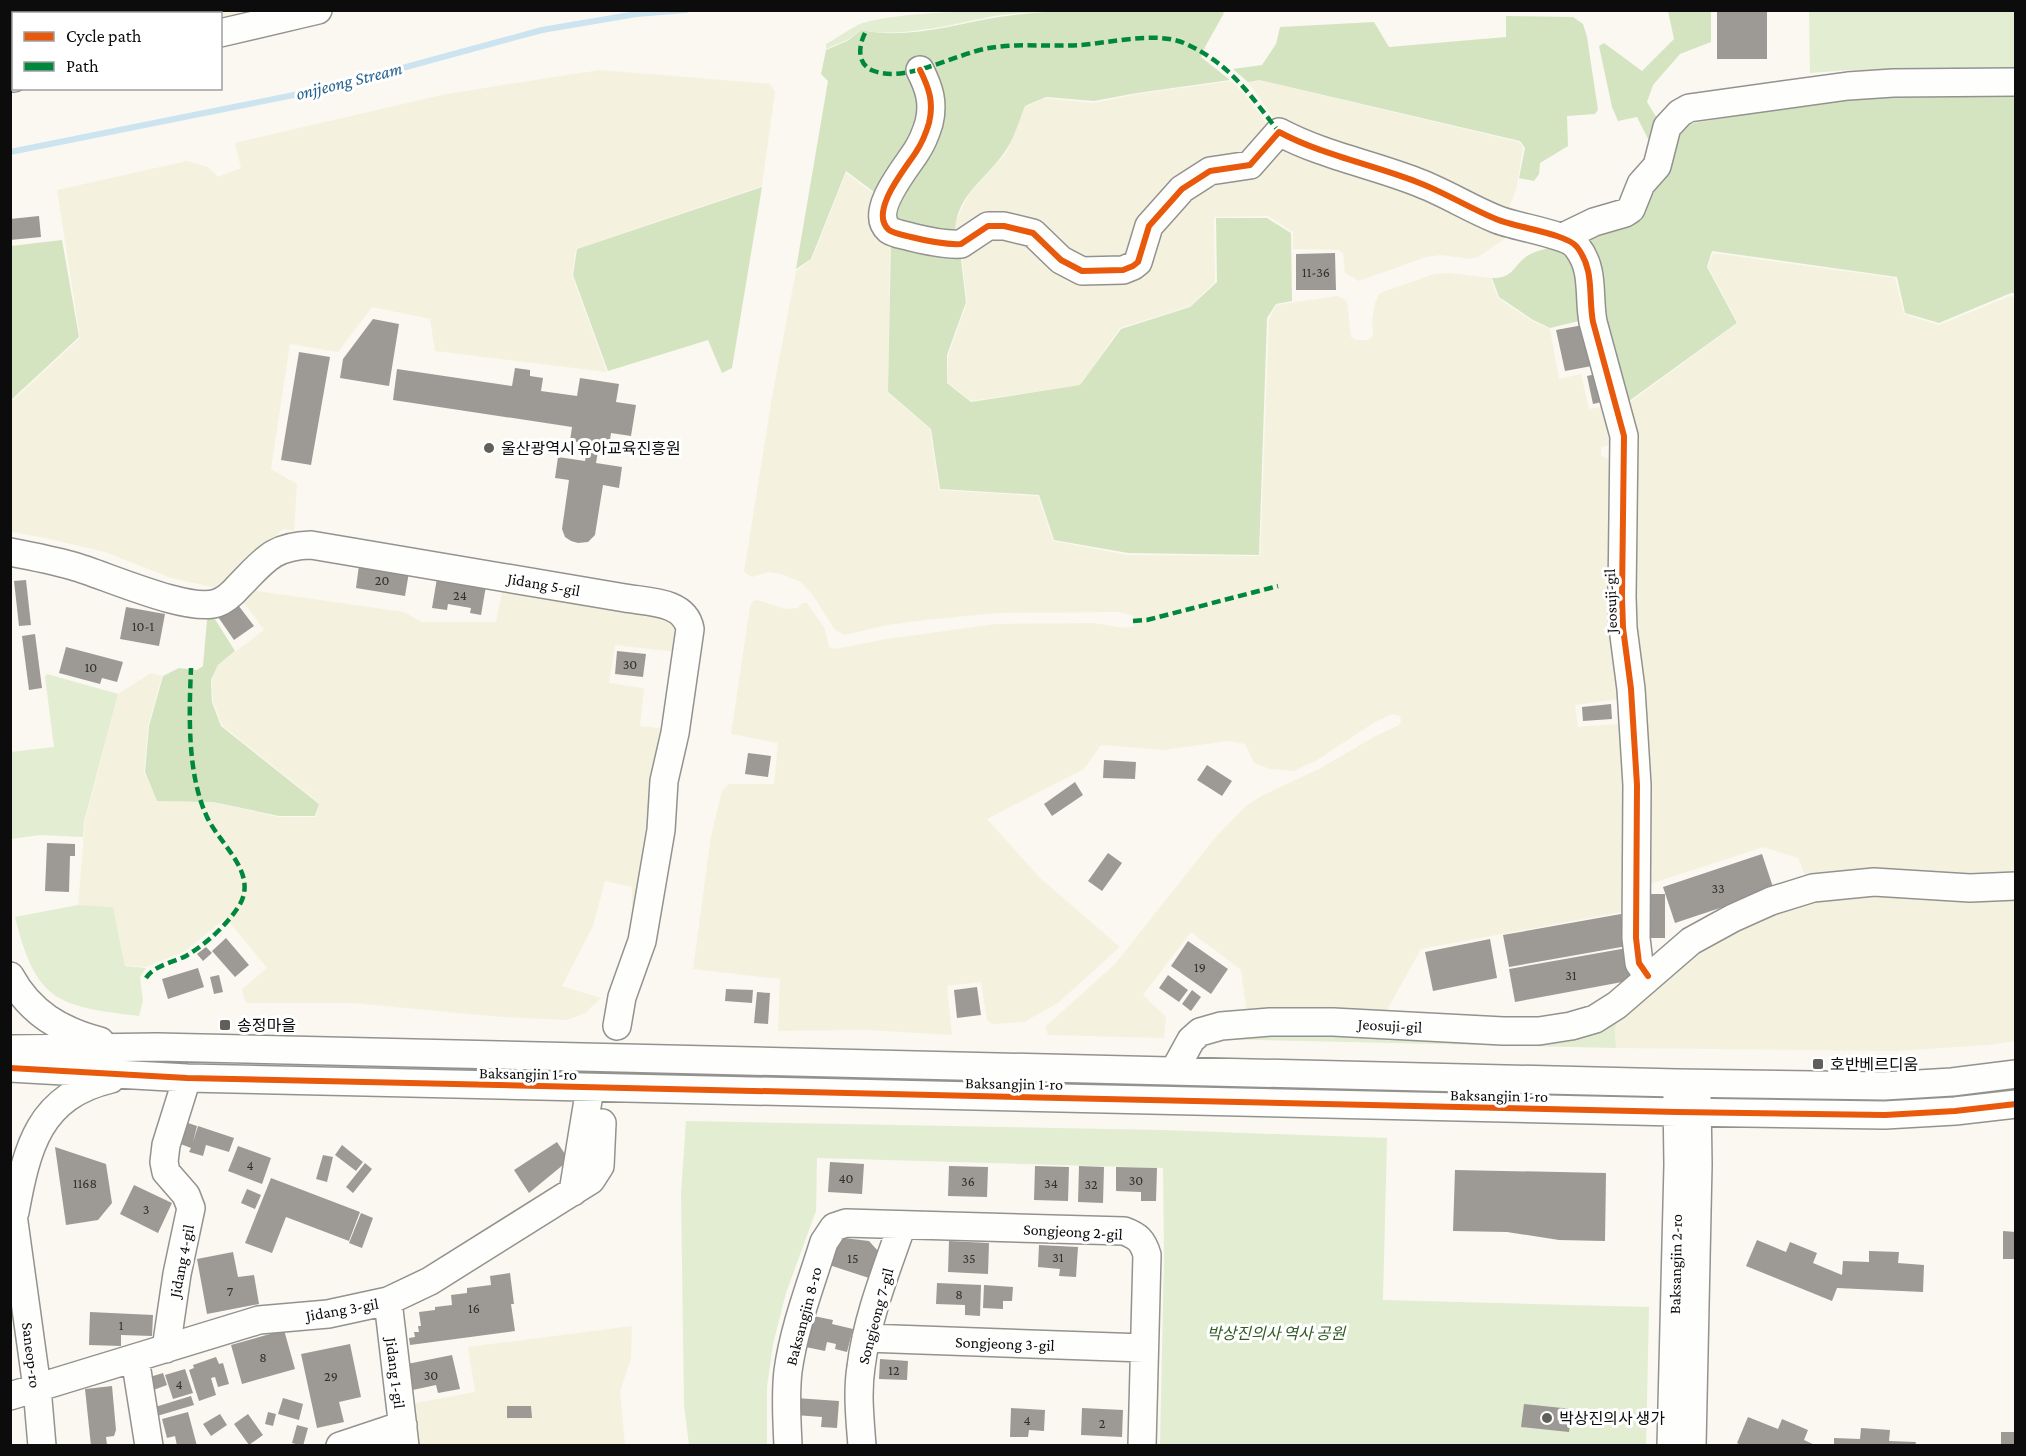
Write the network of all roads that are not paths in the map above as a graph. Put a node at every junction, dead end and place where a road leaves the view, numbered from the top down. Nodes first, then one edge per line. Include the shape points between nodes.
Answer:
1 (318, 10) edge
2 (222, 33) edge
3 (920, 70) dead end
4 (2016, 82) edge
5 (1563, 237) junction
6 (10, 552) edge
7 (2016, 886) edge
8 (10, 976) edge
9 (1648, 976) junction
10 (616, 1026) dead end
11 (122, 1047) junction
12 (10, 1049) edge
13 (10, 1068) edge
14 (1174, 1071) junction
15 (2016, 1074) edge
16 (126, 1075) junction
17 (187, 1078) junction
18 (1687, 1083) junction
19 (590, 1088) junction
20 (2016, 1104) edge
21 (1687, 1112) junction
22 (602, 1122) dead end
23 (573, 1192) junction
24 (12, 1206) edge
25 (902, 1225) junction
26 (834, 1227) joint
27 (388, 1302) junction
28 (866, 1338) junction
29 (166, 1348) junction
30 (1144, 1348) junction
31 (135, 1358) junction
32 (37, 1388) junction
33 (10, 1396) edge
34 (404, 1435) edge
35 (42, 1446) edge
36 (149, 1446) edge
37 (340, 1446) edge
38 (788, 1446) edge
39 (862, 1446) edge
40 (1142, 1446) edge
41 (1671, 1446) edge
42 (1692, 1446) edge

1 - 2 street
3 - 5 street via 930,91 928,124 917,150 893,186 883,213 887,227 902,235 961,244 988,226 1004,226 1033,234 1061,260 1082,271 1123,270 1138,262 1149,225 1182,189 1210,171 1250,165 1279,132 1300,143 1438,189 1496,219
4 - 5 street via 1848,86 1689,108 1667,127 1657,166 1641,184 1631,209
5 - 9 street, Jeosuji-gil via 1572,241 1590,273 1590,308 1624,436 1622,597 1637,785 1636,938 1639,963
6 - 10 street, Jidang 5-gil via 72,565 192,604 217,603 268,557 280,550 310,545 620,597 682,612 690,629 664,781 661,830 642,941
7 - 9 street, Jeosuji-gil via 1970,888 1874,882 1813,888 1733,918 1692,941
8 - 11 street via 45,1018 62,1028
9 - 14 street, Jeosuji-gil via 1595,1019 1539,1031 1333,1022 1221,1026 1200,1032 1191,1040
11 - 12 street, Baksangjin 1-ro
11 - 14 street, Baksangjin 1-ro
13 - 16 street, Baksangjin 1-ro
14 - 18 street, Baksangjin 1-ro
15 - 18 street, Baksangjin 1-ro via 1884,1086
16 - 17 street, Baksangjin 1-ro
16 - 24 street, Saneop-ro via 70,1094 54,1107 34,1138
17 - 19 street, Baksangjin 1-ro
17 - 29 street, Jidang 4-gil via 164,1162 166,1172 186,1195 191,1208
18 - 21 street, Baksangjin 2-ro
19 - 21 street, Baksangjin 1-ro
19 - 23 street
20 - 21 street, Baksangjin 1-ro via 1885,1115
21 - 41 street, Baksangjin 2-ro via 1678,1165
21 - 42 street, Baksangjin 2-ro via 1698,1165
22 - 23 street, Jidang 3-gil via 600,1166 591,1180
23 - 27 street, Jidang 3-gil via 430,1281
24 - 32 street, Saneop-ro
25 - 26 street, Songjeong 2-gil via 846,1223
25 - 28 street, Songjeong 7-gil
25 - 30 street, Songjeong 2-gil via 1135,1235 1147,1255
26 - 38 street, Baksangjin 8-ro via 824,1242 788,1371
27 - 29 street, Jidang 3-gil via 328,1314 259,1320
27 - 34 street, Jidang 1-gil
28 - 30 street, Songjeong 3-gil
28 - 39 street, Songjeong 7-gil via 860,1369
29 - 31 street, Jidang 3-gil
30 - 40 street, Songjeong 2-gil
31 - 32 street, Jidang 3-gil
31 - 36 street
32 - 33 street, Jidang 3-gil
32 - 35 street, Saneop-ro
34 - 37 street

